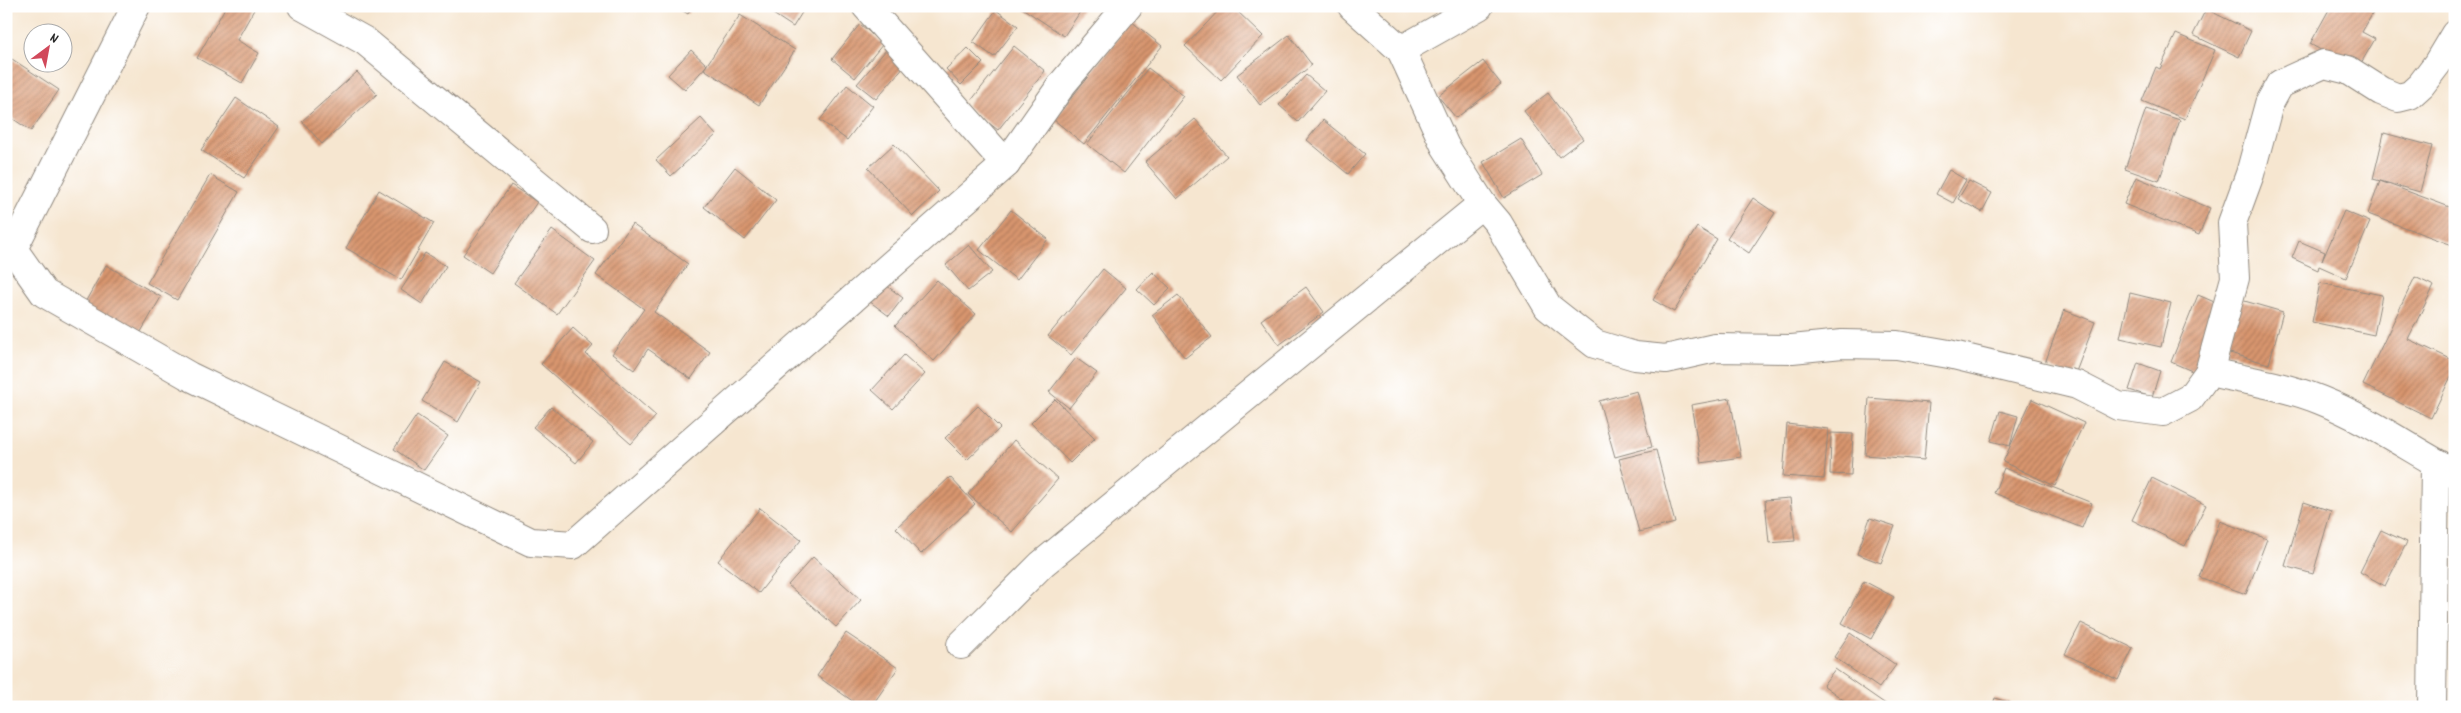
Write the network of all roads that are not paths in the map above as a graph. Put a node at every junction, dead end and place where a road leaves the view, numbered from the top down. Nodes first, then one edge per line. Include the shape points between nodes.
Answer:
1 (136, 6) edge
2 (302, 6) edge
3 (866, 6) edge
4 (1128, 6) edge
5 (1352, 6) edge
6 (1479, 6) edge
7 (2455, 34) edge
8 (1401, 50) junction
9 (1006, 164) junction
10 (1482, 204) junction
11 (592, 229) dead end
12 (2209, 372) junction
13 (2445, 468) edge
14 (961, 645) dead end
15 (2432, 707) edge

1 - 9 street via 13,249 44,293 189,376 531,542 573,545
2 - 11 street via 365,42
3 - 9 street
4 - 9 street via 1063,83
5 - 8 street
6 - 8 street
7 - 12 street via 2437,64 2410,95 2398,98 2348,70 2324,64 2280,84 2269,104 2250,174 2232,223 2234,278
8 - 10 street via 1445,146
10 - 12 street via 1498,223 1548,307 1596,344 1635,356 1666,359 1715,348 1897,345 2078,385 2118,406 2163,412 2190,398
10 - 14 street via 1042,564
12 - 13 street via 2319,399 2373,424
13 - 15 street

